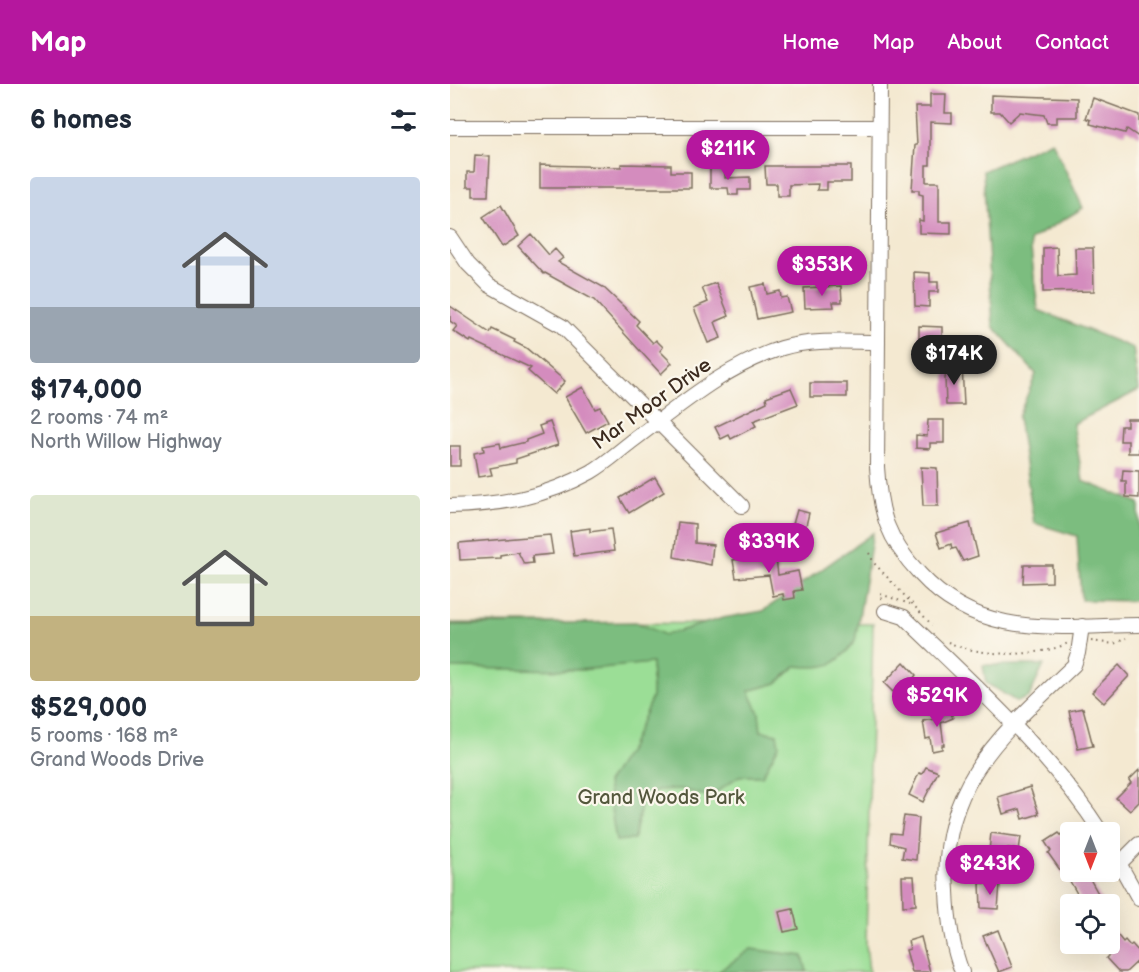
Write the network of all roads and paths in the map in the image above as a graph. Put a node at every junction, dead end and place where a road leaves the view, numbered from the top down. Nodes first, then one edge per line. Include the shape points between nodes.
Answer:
1 (880, 84) edge
2 (450, 127) edge
3 (879, 127) junction
4 (450, 237) edge
5 (878, 342) junction
6 (658, 422) junction
7 (450, 506) edge
8 (742, 506) dead end
9 (885, 611) dead end
10 (1139, 625) edge
11 (1082, 626) junction
12 (1013, 723) junction
13 (1094, 822) edge
14 (1139, 844) edge
15 (1120, 863) joint
16 (1139, 899) edge
17 (962, 972) edge

1 - 3 street
2 - 3 street
3 - 5 street
4 - 6 street via 478,276 500,293 562,326
5 - 6 street, Mar Moor Drive via 783,348 742,364
5 - 11 street via 879,498 884,521 900,549 939,594 956,606 997,622
6 - 7 street, Mar Moor Drive via 592,471 557,488 518,500
6 - 8 street
9 - 12 street via 904,617
10 - 11 street
11 - 12 street via 1074,665
12 - 13 street via 1065,781
12 - 17 street via 974,772 952,821 945,875 952,938
14 - 15 street
15 - 16 street

